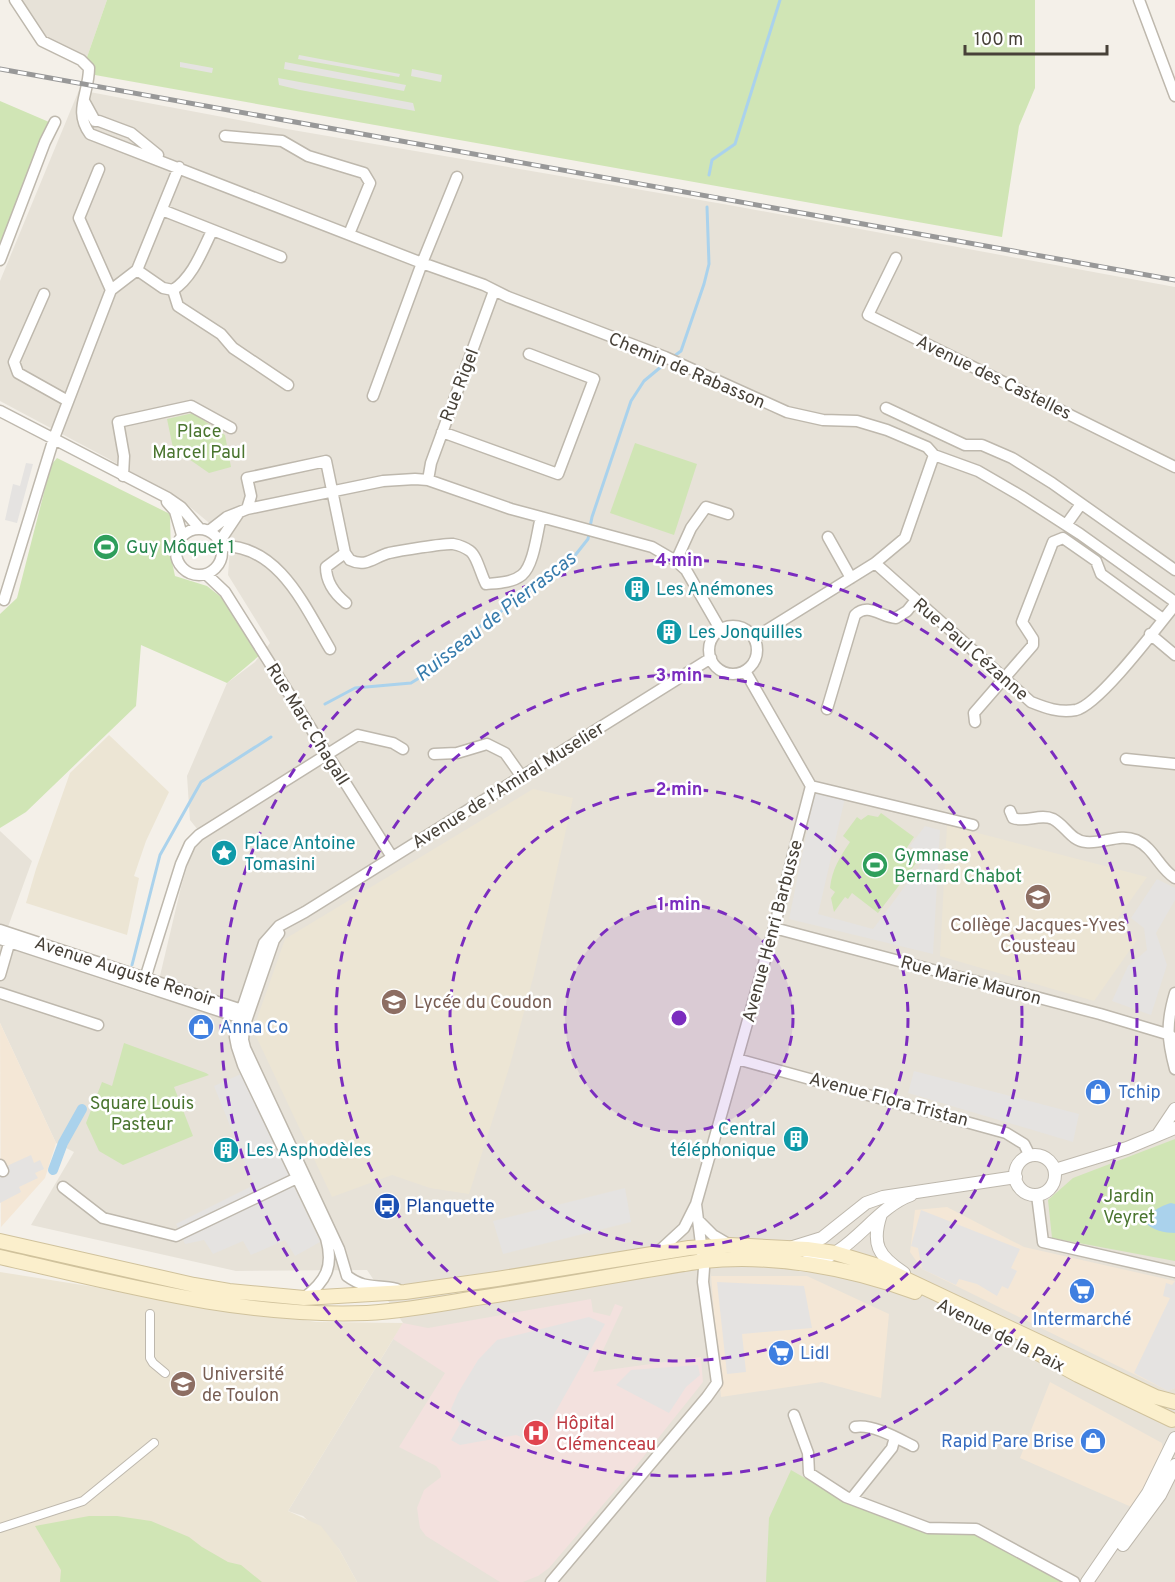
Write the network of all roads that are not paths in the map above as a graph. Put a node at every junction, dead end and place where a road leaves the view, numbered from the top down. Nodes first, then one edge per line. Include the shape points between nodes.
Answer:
1 (15, 0) edge
2 (1139, 0) edge
3 (1175, 96) edge
4 (84, 101) junction
5 (95, 121) junction
6 (55, 122) dead end
7 (90, 134) junction
8 (225, 136) dead end
9 (179, 167) junction
10 (99, 169) dead end
11 (457, 177) dead end
12 (162, 210) junction
13 (212, 231) junction
14 (349, 234) junction
15 (281, 257) dead end
16 (896, 258) dead end
17 (0, 260) edge
18 (422, 263) junction
19 (137, 270) junction
20 (111, 290) junction
21 (173, 290) junction
22 (494, 291) junction
23 (44, 294) dead end
24 (528, 354) dead end
25 (288, 385) dead end
26 (373, 396) dead end
27 (68, 401) junction
28 (886, 408) dead end
29 (0, 411) edge
30 (231, 428) dead end
31 (442, 432) junction
32 (54, 438) junction
33 (934, 455) junction
34 (1175, 467) edge
35 (123, 476) junction
36 (428, 480) junction
37 (333, 492) junction
38 (160, 495) junction
39 (1081, 504) junction
40 (243, 510) junction
41 (728, 514) dead end
42 (541, 517) junction
43 (1066, 525) junction
44 (204, 529) junction
45 (182, 536) junction
46 (828, 537) dead end
47 (221, 544) junction
48 (345, 553) junction
49 (676, 561) junction
50 (875, 563) junction
51 (217, 567) junction
52 (1175, 570) edge
53 (207, 574) junction
54 (851, 578) junction
55 (225, 592) junction
56 (4, 600) dead end
57 (915, 601) junction
58 (346, 603) dead end
59 (1175, 603) edge
60 (1163, 619) junction
61 (720, 630) junction
62 (1150, 634) junction
63 (754, 638) junction
64 (330, 649) dead end
65 (1175, 655) edge
66 (711, 658) junction
67 (745, 671) junction
68 (1004, 677) junction
69 (826, 709) dead end
70 (975, 722) dead end
71 (403, 749) dead end
72 (326, 754) junction
73 (434, 754) dead end
74 (1126, 759) dead end
75 (1175, 764) edge
76 (522, 777) junction
77 (811, 786) junction
78 (1010, 811) dead end
79 (972, 825) dead end
80 (392, 857) junction
81 (1175, 878) edge
82 (774, 928) junction
83 (0, 930) edge
84 (7, 938) edge
85 (0, 975) edge
86 (144, 981) junction
87 (0, 993) edge
88 (1175, 993) edge
89 (244, 1015) junction
90 (98, 1025) dead end
91 (1167, 1034) junction
92 (1175, 1044) edge
93 (737, 1059) junction
94 (1175, 1069) edge
95 (1175, 1100) edge
96 (1175, 1109) edge
97 (1175, 1128) edge
98 (1158, 1134) junction
99 (1030, 1156) junction
100 (1055, 1170) junction
101 (1016, 1177) junction
102 (297, 1178) junction
103 (63, 1187) dead end
104 (921, 1192) junction
105 (1037, 1195) junction
106 (696, 1204) junction
107 (881, 1214) junction
108 (698, 1220) junction
109 (684, 1228) junction
110 (0, 1241) edge
111 (730, 1245) junction
112 (792, 1247) junction
113 (658, 1253) junction
114 (835, 1253) junction
115 (696, 1255) junction
116 (0, 1257) edge
117 (771, 1260) junction
118 (328, 1270) junction
119 (344, 1271) junction
120 (1175, 1272) edge
121 (927, 1288) junction
122 (405, 1292) junction
123 (345, 1296) junction
124 (328, 1297) junction
125 (304, 1298) junction
126 (328, 1313) junction
127 (346, 1313) junction
128 (150, 1314) dead end
129 (165, 1373) dead end
130 (1175, 1402) edge
131 (794, 1415) dead end
132 (1174, 1418) edge
133 (855, 1427) dead end
134 (895, 1437) junction
135 (1175, 1438) edge
136 (154, 1443) dead end
137 (913, 1446) dead end
138 (1175, 1465) edge
139 (1165, 1486) edge
140 (852, 1498) junction
141 (0, 1528) edge
142 (551, 1582) edge
143 (1074, 1582) edge
144 (1087, 1582) edge
145 (1096, 1582) edge

1 - 4 street via 42,41 89,68
2 - 3 street
4 - 5 street
4 - 7 street via 81,114
5 - 7 street
5 - 9 street, Chemin de Rabasson via 131,133
6 - 17 street
7 - 9 street, Chemin de Rabasson
8 - 14 street via 282,141 308,156 364,173 370,183
9 - 12 street
9 - 14 street, Chemin de Rabasson
10 - 20 street via 79,218
11 - 18 street
12 - 13 street
12 - 19 street
13 - 15 street
13 - 21 street via 182,285
14 - 18 street, Chemin de Rabasson
16 - 34 street, Avenue des Castelles via 868,315
18 - 22 street, Chemin de Rabasson
18 - 26 street
19 - 20 street
19 - 21 street
20 - 27 street
21 - 25 street via 178,306
22 - 31 street, Rue Rigel
22 - 33 street, Chemin de Rabasson via 662,357 787,412 877,427 927,447
23 - 27 street via 14,362 18,373
24 - 31 street via 594,379 558,474
27 - 32 street
28 - 39 street via 965,445 982,445 1012,458
29 - 32 street
30 - 35 street via 191,406 118,422
31 - 36 street, Rue Rigel
32 - 35 street
32 - 56 street
33 - 43 street, Chemin de Rabasson via 978,471
33 - 50 street via 905,537
35 - 38 street
36 - 37 street via 383,481
36 - 42 street
37 - 40 street
37 - 40 street via 326,461 247,478 251,496
37 - 48 street
38 - 44 street via 181,507
38 - 45 street via 175,511
39 - 43 street
39 - 52 street
40 - 44 street
40 - 47 street via 227,527
41 - 49 street via 706,507
42 - 48 street via 530,563 522,575 506,583 486,584 472,552 452,544 387,554 360,563 350,560
42 - 49 street via 652,547
43 - 59 street, Chemin de Rabasson
44 - 45 street via 192,529
44 - 47 street
45 - 53 street via 176,554 181,567 193,574
46 - 54 street
47 - 51 street via 222,557
47 - 64 street via 250,550 278,568
48 - 58 street via 326,567 326,572 337,596
49 - 61 street via 695,583
50 - 54 street
50 - 57 street, Rue Paul Cézanne
51 - 53 street
51 - 55 street, Rue Marc Chagall
53 - 55 street, Rue Marc Chagall
54 - 63 street
55 - 72 street, Rue Marc Chagall
57 - 68 street, Rue Paul Cézanne
57 - 69 street via 896,618 870,609 855,615
59 - 60 street, Rue Paul Cézanne
60 - 62 street, Rue Paul Cézanne
60 - 68 street via 1101,574 1096,561 1063,538 1053,542 1022,622 1033,645
61 - 63 street via 728,626 743,628
61 - 66 street via 712,639
62 - 65 street
62 - 68 street, Rue Paul Cézanne via 1098,696 1078,710 1054,711 1031,702
63 - 67 street via 757,656
66 - 67 street via 726,673
66 - 76 street, Avenue de l'Amiral Muselier
67 - 77 street
68 - 70 street via 974,713
71 - 72 street via 358,735
72 - 80 street, Rue Marc Chagall
72 - 86 street via 207,829 190,844
73 - 76 street via 457,753 487,744 504,753
74 - 75 street
76 - 80 street, Avenue de l'Amiral Muselier
77 - 79 street
77 - 82 street, Avenue Henri Barbusse
78 - 81 street via 1019,820 1047,817 1083,842 1126,837 1140,842
80 - 89 street, Avenue de l'Amiral Muselier via 279,926 264,943
82 - 91 street, Rue Marie Mauron
82 - 93 street, Avenue Henri Barbusse
83 - 84 street, Avenue Auguste Renoir
84 - 85 street
84 - 86 street, Avenue Auguste Renoir
86 - 89 street, Avenue Auguste Renoir
87 - 90 street
88 - 91 street
89 - 102 street via 235,1037 237,1047
89 - 119 street via 245,1048 339,1249
91 - 92 street
91 - 94 street
93 - 99 street, Avenue Flora Tristan via 1006,1132 1024,1144
93 - 106 street, Avenue Henri Barbusse
95 - 96 street
96 - 98 street
97 - 98 street
98 - 100 street
99 - 100 street via 1043,1156
99 - 101 street via 1021,1162
100 - 105 street via 1049,1189
101 - 104 street
101 - 105 street via 1021,1188
102 - 103 street via 176,1236 103,1218
102 - 118 street via 326,1239
104 - 107 street
104 - 112 street via 866,1203 822,1238
105 - 120 street via 1043,1242
106 - 108 street, Avenue Henri Barbusse
106 - 109 street, Avenue Henri Barbusse
107 - 114 street
107 - 121 street via 876,1240 881,1254
108 - 111 street
108 - 115 street, Avenue Henri Barbusse
109 - 113 street, Avenue Henri Barbusse
109 - 115 street
110 - 125 main road via 194,1285
111 - 112 main road, Avenue de la Paix
111 - 115 main road, Avenue de la Paix
112 - 114 main road, Avenue de la Paix
113 - 115 main road
113 - 122 main road
114 - 117 street via 819,1261
114 - 121 main road, Avenue de la Paix via 878,1266
115 - 117 main road, Avenue de la Paix
115 - 127 main road via 535,1290 413,1308
115 - 142 street via 717,1383
116 - 126 main road via 185,1298
117 - 132 main road, Avenue de la Paix via 865,1275 927,1297 1078,1375
118 - 124 street
118 - 125 street via 319,1286
119 - 122 street via 360,1285
119 - 123 street
121 - 130 main road, Avenue de la Paix via 1156,1397
122 - 123 main road
123 - 124 main road
123 - 127 street
124 - 125 main road
124 - 126 street
126 - 127 main road
128 - 129 street via 150,1358
131 - 140 street via 808,1453 809,1473
133 - 134 street
134 - 137 street
134 - 140 street via 892,1448
135 - 139 street
136 - 141 street via 83,1501
138 - 139 street
139 - 144 street via 1136,1512
139 - 145 street
140 - 143 street via 928,1528 976,1529

